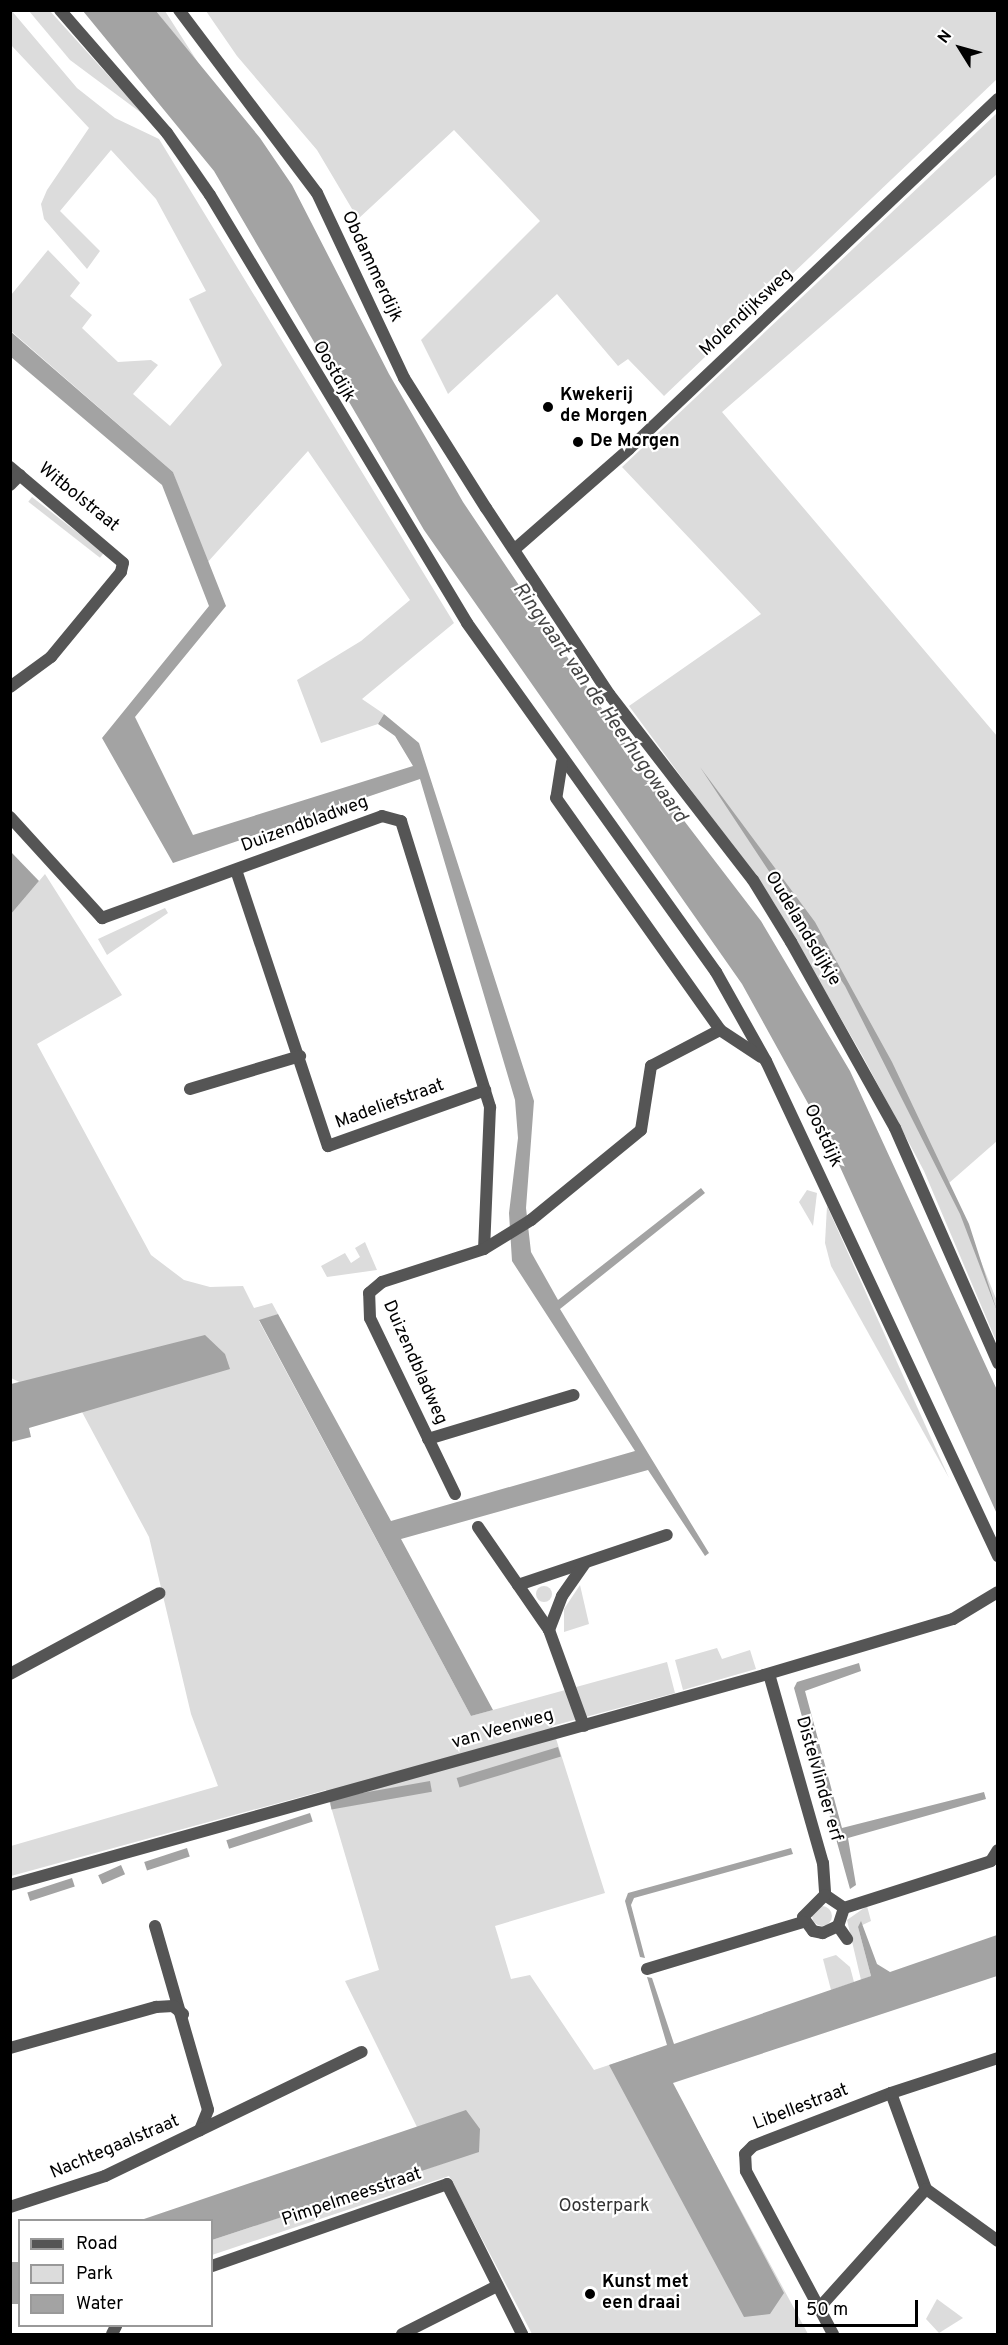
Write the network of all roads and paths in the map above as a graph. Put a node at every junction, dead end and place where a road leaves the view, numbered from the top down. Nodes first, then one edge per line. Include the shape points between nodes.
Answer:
1 (60, 10) edge
2 (179, 10) edge
3 (998, 99) edge
4 (15, 471) edge
5 (10, 485) edge
6 (516, 548) junction
7 (10, 687) edge
8 (562, 762) junction
9 (10, 818) edge
10 (236, 870) junction
11 (720, 1030) junction
12 (300, 1056) junction
13 (766, 1061) junction
14 (190, 1089) dead end
15 (485, 1090) junction
16 (484, 1249) junction
17 (998, 1363) edge
18 (574, 1395) dead end
19 (428, 1438) junction
20 (456, 1494) dead end
21 (478, 1527) dead end
22 (667, 1535) dead end
23 (998, 1556) edge
24 (585, 1563) junction
25 (518, 1585) junction
26 (998, 1592) edge
27 (160, 1593) dead end
28 (549, 1630) junction
29 (10, 1674) edge
30 (769, 1674) junction
31 (584, 1726) junction
32 (995, 1858) edge
33 (10, 1885) edge
34 (825, 1895) junction
35 (844, 1908) junction
36 (803, 1922) junction
37 (155, 1926) dead end
38 (838, 1926) junction
39 (847, 1939) dead end
40 (647, 1970) dead end
41 (184, 2016) junction
42 (10, 2048) edge
43 (362, 2052) dead end
44 (998, 2058) edge
45 (891, 2093) junction
46 (199, 2131) junction
47 (926, 2189) junction
48 (10, 2207) edge
49 (998, 2241) edge
50 (213, 2266) edge
51 (495, 2287) junction
52 (819, 2308) junction
53 (402, 2334) edge
54 (522, 2334) edge
55 (833, 2334) edge

1 - 8 street, Oostdijk via 167,133 210,195 406,526
2 - 6 street, Obdammerdijk via 317,193 404,378
3 - 6 street, Molendijksweg via 628,449
4 - 5 street
4 - 7 street, Witbolstraat via 122,558 121,572 51,657
6 - 17 street, Oudelandsdijkje via 609,694 753,880 791,942 895,1128
8 - 11 street via 556,798
8 - 13 street, Oostdijk via 692,937
9 - 10 street, Duizendbladweg via 102,918
10 - 12 street, Madeliefstraat
10 - 15 street, Duizendbladweg via 382,816 401,821
11 - 13 street
11 - 16 street, Duizendbladweg via 651,1066 641,1130 531,1220
12 - 14 street
12 - 15 street, Madeliefstraat via 328,1146
13 - 23 street, Oostdijk
15 - 16 street, Duizendbladweg via 492,1135
16 - 19 street, Duizendbladweg via 382,1282 366,1302
18 - 19 street
19 - 20 street, Duizendbladweg
21 - 25 street
22 - 24 street
24 - 25 street
24 - 28 street via 562,1596
25 - 28 street
26 - 30 street, van Veenweg via 953,1619
27 - 29 street
28 - 31 street
30 - 31 street, van Veenweg
30 - 34 street, Distelvlinder erf via 823,1863
31 - 33 street, van Veenweg
32 - 35 street
34 - 35 street
34 - 36 street via 806,1912
35 - 38 street
36 - 38 street via 823,1933
36 - 40 street
37 - 41 street, Nachtegaalstraat
38 - 39 street
41 - 42 street via 173,2006 156,2007
41 - 46 street, Nachtegaalstraat via 208,2109
43 - 46 street, Nachtegaalstraat
44 - 45 street, Libellestraat
45 - 47 street
45 - 52 street, Libellestraat via 753,2146 745,2154 746,2171
46 - 48 street, Nachtegaalstraat via 93,2181
47 - 49 street
47 - 52 street
50 - 51 street, Pimpelmeesstraat via 447,2184
51 - 53 street
51 - 54 street, Pimpelmeesstraat
52 - 55 street, Libellestraat

